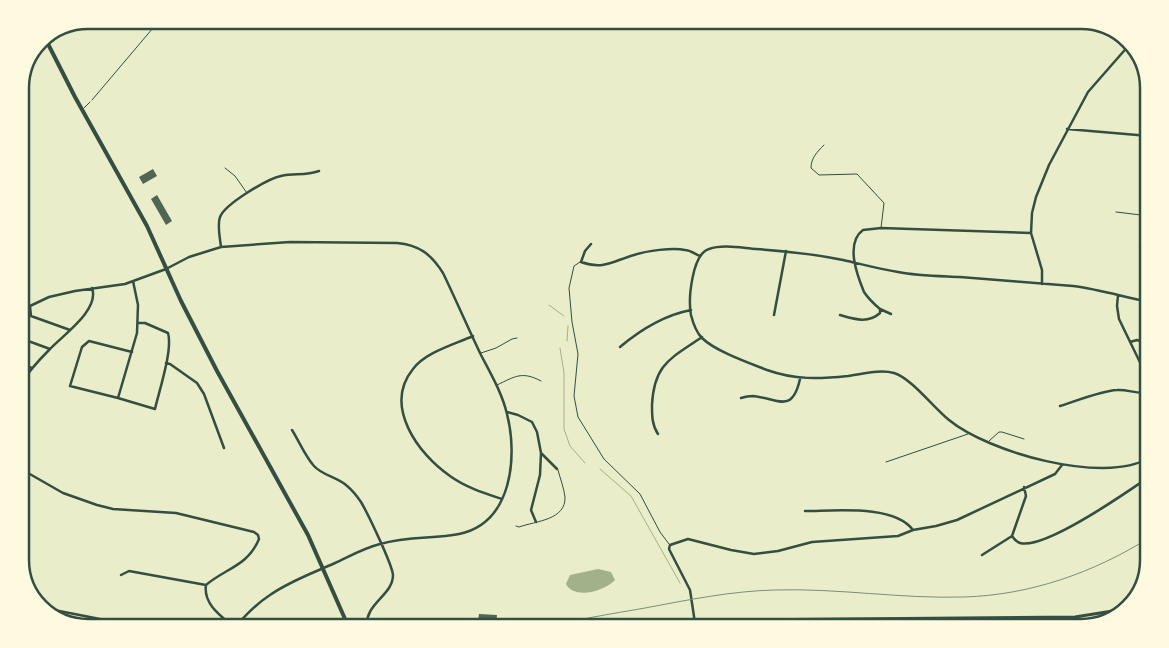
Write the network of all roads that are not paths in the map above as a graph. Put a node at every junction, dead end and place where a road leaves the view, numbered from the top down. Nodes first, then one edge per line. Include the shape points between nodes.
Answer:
1 (48, 44) edge
2 (1126, 49) edge
3 (90, 102) road end
4 (82, 110) junction
5 (1067, 129) junction
6 (1140, 135) edge
7 (824, 145) dead end
8 (225, 168) dead end
9 (319, 170) dead end
10 (247, 194) junction
11 (1116, 212) dead end
12 (1140, 215) edge
13 (881, 228) junction
14 (1030, 234) junction
15 (591, 244) dead end
16 (221, 248) junction
17 (786, 252) junction
18 (700, 256) junction
19 (581, 262) junction
20 (855, 263) junction
21 (166, 269) junction
22 (133, 281) junction
23 (1042, 284) junction
24 (92, 288) junction
25 (1118, 295) junction
26 (1140, 300) edge
27 (30, 306) joint
28 (880, 309) junction
29 (690, 310) junction
30 (891, 314) dead end
31 (774, 315) dead end
32 (840, 315) dead end
33 (138, 323) junction
34 (70, 330) junction
35 (473, 336) junction
36 (702, 337) junction
37 (517, 338) dead end
38 (29, 341) edge
39 (1140, 341) edge
40 (1130, 342) junction
41 (620, 347) dead end
42 (50, 349) junction
43 (132, 352) junction
44 (480, 353) junction
45 (166, 363) junction
46 (1140, 363) edge
47 (29, 367) edge
48 (32, 368) junction
49 (29, 372) edge
50 (800, 379) junction
51 (541, 381) dead end
52 (497, 385) junction
53 (1140, 393) edge
54 (118, 398) junction
55 (741, 398) dead end
56 (1060, 406) dead end
57 (507, 412) junction
58 (292, 430) dead end
59 (968, 433) junction
60 (658, 434) dead end
61 (1024, 439) dead end
62 (988, 442) junction
63 (224, 448) dead end
64 (541, 453) junction
65 (886, 462) dead end
66 (1140, 462) edge
67 (1062, 465) junction
68 (558, 469) joint
69 (29, 474) edge
70 (1140, 483) edge
71 (1024, 487) junction
72 (502, 499) junction
73 (805, 511) dead end
74 (536, 522) junction
75 (516, 526) dead end
76 (913, 530) junction
77 (1012, 536) junction
78 (380, 544) junction
79 (670, 544) junction
80 (982, 555) dead end
81 (323, 568) junction
82 (122, 575) dead end
83 (206, 585) junction
84 (58, 611) edge
85 (1110, 612) edge
86 (100, 619) edge
87 (225, 619) edge
88 (244, 619) edge
89 (343, 619) edge
90 (367, 619) edge
91 (694, 619) edge
92 (846, 619) edge

1 - 4 main road
2 - 5 street via 1088,92
3 - 4 lane
4 - 21 main road via 147,226
5 - 6 street
5 - 14 street via 1036,197
7 - 13 lane via 814,155 811,168 819,175 857,174 884,203
8 - 10 lane
9 - 10 street via 308,175 272,179
10 - 16 street via 224,210 220,217
11 - 12 lane
13 - 14 street
13 - 20 street via 866,229 856,236 852,253
14 - 23 street via 1042,270
15 - 19 street
16 - 21 street via 189,257
16 - 35 street via 290,242 412,245 435,261
17 - 18 street via 711,248
17 - 20 street
17 - 31 street
18 - 19 street via 685,249 637,254 612,264
18 - 29 street via 690,292
19 - 79 lane via 574,266 569,288 578,354 574,396 578,417 604,459 640,494
20 - 23 street via 900,273
20 - 28 street via 865,292
21 - 22 street
21 - 81 main road via 221,380 308,535
22 - 24 street
22 - 33 street
23 - 25 street
24 - 27 street via 61,293
24 - 34 street via 89,308
25 - 26 street
25 - 40 street via 1119,319
27 - 34 street via 31,316
28 - 30 street
28 - 32 street via 880,313 869,320
29 - 36 street
29 - 41 street via 658,322
33 - 43 street
33 - 45 street via 168,333
34 - 42 street
35 - 44 street
35 - 72 street via 425,358 413,368 404,388 404,416 420,448 438,467 461,483
36 - 50 street via 737,358
36 - 60 street via 670,358 658,377 652,412 653,427
37 - 44 lane
38 - 42 street
39 - 40 street
40 - 46 street
42 - 48 street
43 - 54 street
43 - 54 street via 89,341 82,347 70,386
44 - 52 street
45 - 54 street via 155,409
45 - 63 street via 197,383
47 - 48 street
48 - 49 street
50 - 55 street via 792,398 785,402 752,396
50 - 59 street via 881,371 896,373
51 - 52 lane via 524,374
52 - 57 street
53 - 56 street via 1114,390
57 - 64 street via 532,422
57 - 72 street via 512,458
58 - 78 street via 319,471 355,493
59 - 62 street
59 - 65 lane
61 - 62 lane via 999,432
62 - 67 street
64 - 68 street
64 - 74 street via 540,475 531,510
66 - 67 street via 1112,468
67 - 71 street via 1055,474
68 - 74 lane via 565,498 562,510
69 - 83 street via 63,493 97,505 176,513 254,532 259,539 249,557
70 - 77 street via 1088,518 1046,538 1020,544
71 - 76 street via 958,520
71 - 77 street via 1026,496
72 - 78 street via 487,520 467,532 411,537
73 - 76 street via 876,512 900,518
74 - 75 lane
76 - 79 street via 898,536 812,542 765,553 743,553 688,539
77 - 80 street
78 - 81 street
78 - 90 street via 393,573 392,581
79 - 91 street via 669,549 690,590
81 - 88 street via 270,594
81 - 89 main road
82 - 83 street via 129,571
83 - 87 street via 204,592 211,606
84 - 86 street
85 - 92 street via 1056,617

